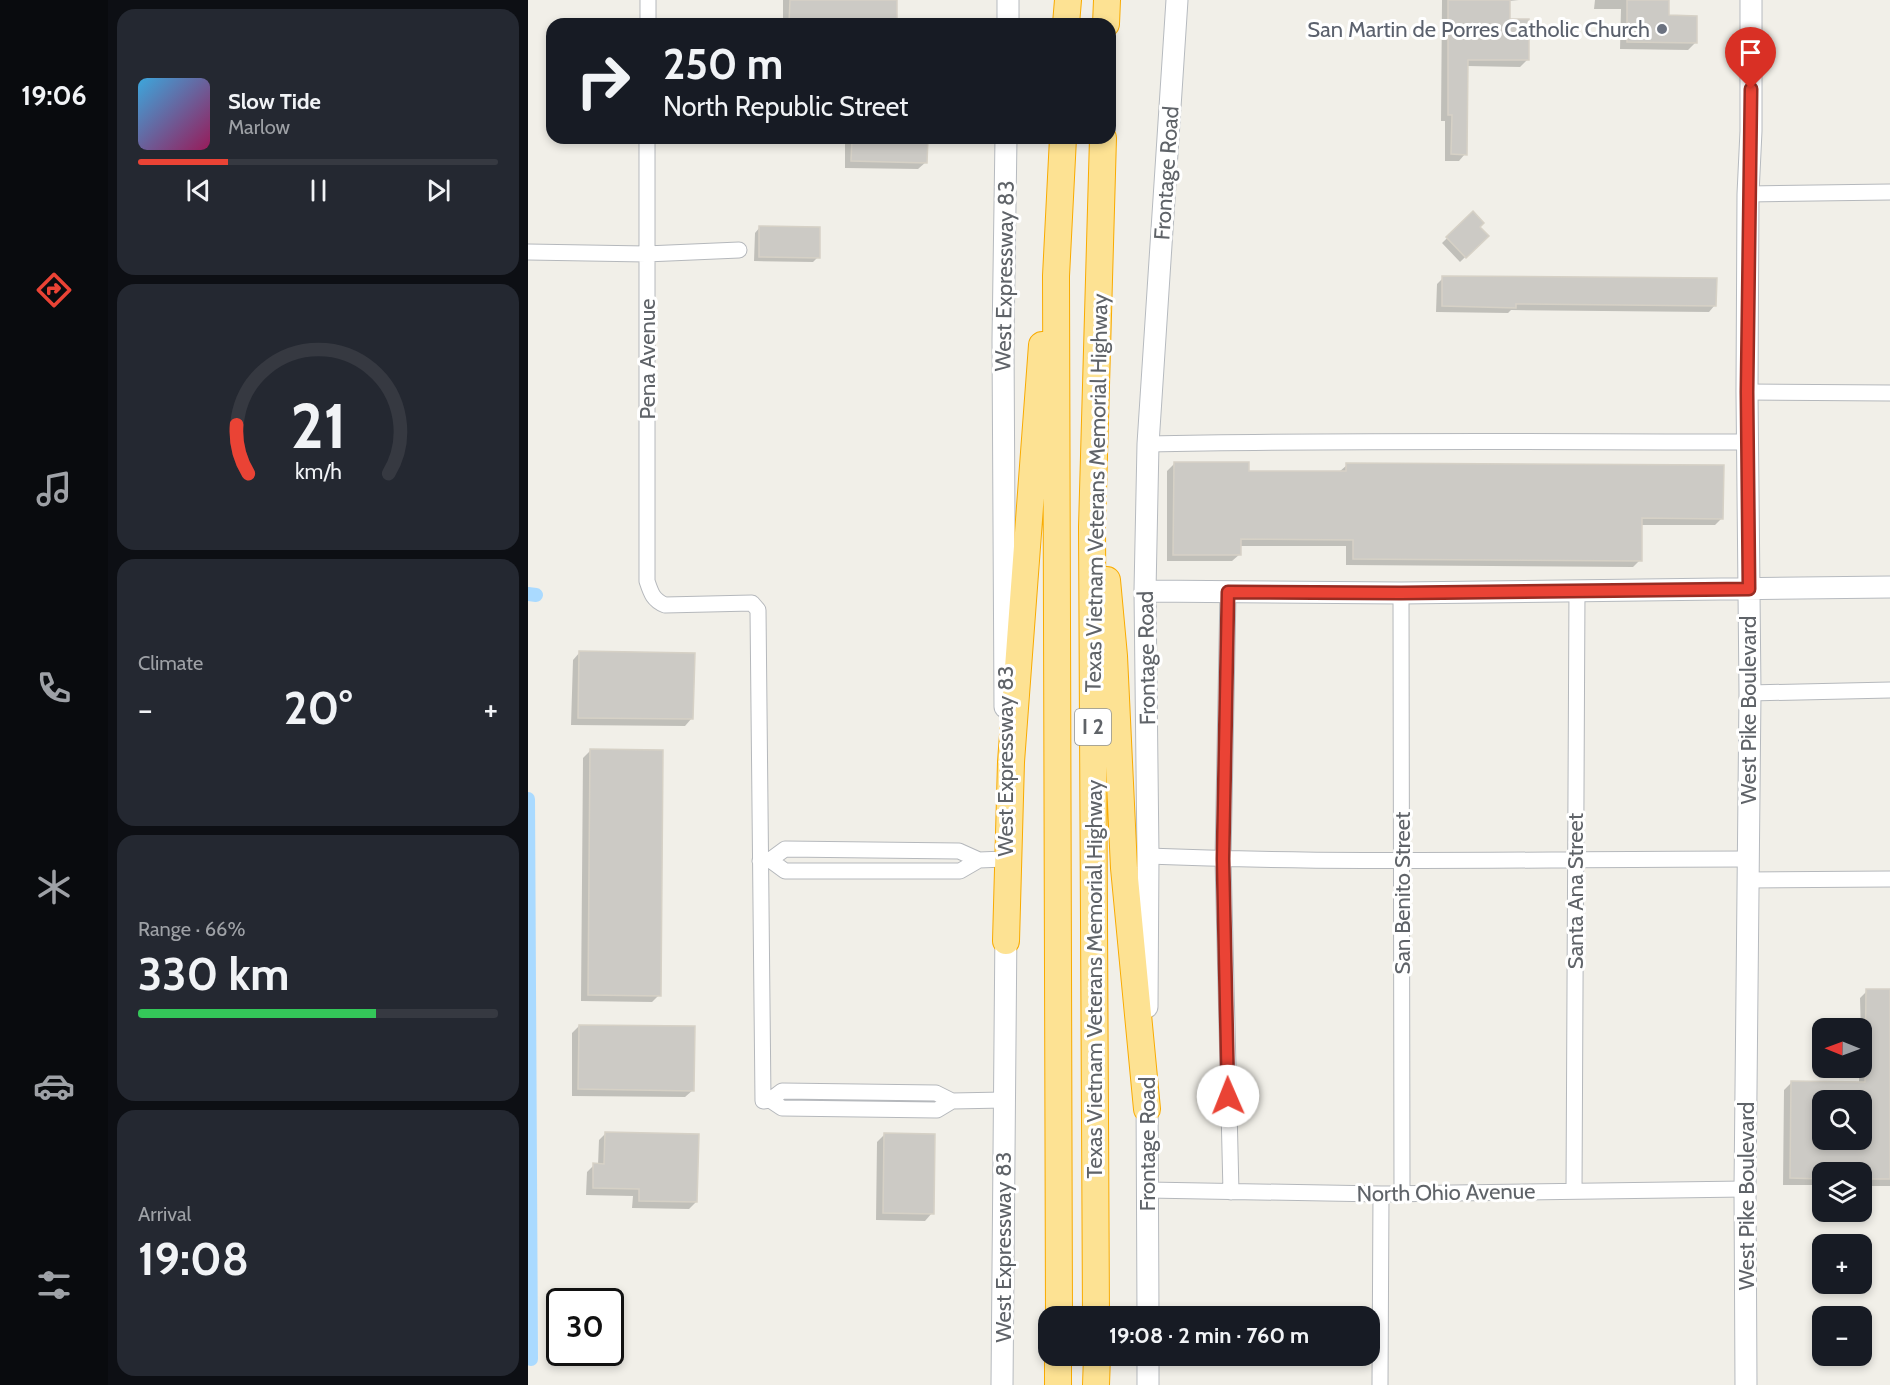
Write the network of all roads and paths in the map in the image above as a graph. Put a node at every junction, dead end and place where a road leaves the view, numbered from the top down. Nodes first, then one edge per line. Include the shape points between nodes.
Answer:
1 (648, 0) edge
2 (1008, 0) edge
3 (1068, 0) edge
4 (1107, 0) edge
5 (1177, 0) edge
6 (1750, 0) edge
7 (648, 18) edge
8 (1008, 18) edge
9 (1067, 18) edge
10 (1107, 18) edge
11 (647, 144) edge
12 (1006, 144) edge
13 (1058, 144) edge
14 (1063, 144) edge
15 (1103, 144) edge
16 (1890, 192) edge
17 (1748, 194) junction
18 (739, 250) dead end
19 (528, 252) edge
20 (646, 254) junction
21 (1747, 392) junction
22 (1890, 393) edge
23 (1095, 437) junction
24 (1748, 442) junction
25 (1148, 444) junction
26 (1890, 588) edge
27 (1749, 589) junction
28 (1577, 590) junction
29 (1145, 591) junction
30 (1228, 592) junction
31 (1401, 593) junction
32 (1890, 690) edge
33 (1750, 693) junction
34 (1148, 856) junction
35 (1005, 859) junction
36 (1223, 859) junction
37 (1575, 859) junction
38 (979, 860) junction
39 (1403, 860) junction
40 (765, 861) junction
41 (1747, 869) junction
42 (1890, 879) edge
43 (1006, 941) junction
44 (1005, 1100) junction
45 (1147, 1109) junction
46 (1745, 1189) junction
47 (1148, 1190) junction
48 (1574, 1191) junction
49 (1231, 1192) junction
50 (1402, 1193) junction
51 (1381, 1194) junction
52 (1059, 1306) edge
53 (1096, 1306) edge
54 (1148, 1306) edge
55 (1059, 1366) edge
56 (1096, 1366) edge
57 (1148, 1366) edge
58 (1002, 1385) edge
59 (1058, 1385) edge
60 (1096, 1385) edge
61 (1148, 1385) edge
62 (1380, 1385) edge
63 (1746, 1385) edge

1 - 7 street
2 - 8 main road
3 - 9 highway
4 - 10 highway
5 - 25 main road, Frontage Road
6 - 17 main road, West Pike Boulevard
11 - 20 street, Pena Avenue
12 - 35 main road, West Expressway 83
13 - 43 highway via 1011,762
14 - 52 highway, Texas Vietnam Veterans Memorial Highway / I 2 via 1056,276
15 - 23 highway, Texas Vietnam Veterans Memorial Highway / I 2
16 - 17 street
17 - 21 main road, West Pike Boulevard
18 - 20 street
19 - 20 street
20 - 40 street, Pena Avenue via 647,581 652,596 665,605 752,603 758,609
21 - 22 street
21 - 24 main road, West Pike Boulevard
23 - 45 highway via 1114,656 1124,868
23 - 53 highway, Texas Vietnam Veterans Memorial Highway / I 2 via 1092,563
24 - 25 street
24 - 27 main road, West Pike Boulevard
25 - 29 main road, Frontage Road
26 - 27 main road
27 - 28 main road
27 - 33 main road, West Pike Boulevard
28 - 31 main road
28 - 37 street, Santa Ana Street
29 - 30 main road
29 - 34 main road, Frontage Road
30 - 31 main road
30 - 36 street
31 - 39 street, San Benito Street
32 - 33 street
33 - 41 main road, West Pike Boulevard
34 - 36 street
34 - 45 main road, Frontage Road
35 - 38 street
35 - 43 main road, West Expressway 83
36 - 39 street
36 - 49 street
37 - 39 street
37 - 41 street
37 - 48 street, Santa Ana Street
38 - 40 street via 959,851 785,849
38 - 40 street via 960,871 785,871
39 - 50 street, San Benito Street
40 - 44 street via 763,1101 782,1092 936,1093 952,1101
41 - 42 street
41 - 46 main road, West Pike Boulevard
43 - 44 main road, West Expressway 83
44 - 58 main road, West Expressway 83
45 - 47 main road, Frontage Road
46 - 48 street, North Ohio Avenue
46 - 63 main road, West Pike Boulevard
47 - 49 street, North Ohio Avenue
47 - 54 main road, Frontage Road
48 - 50 street, North Ohio Avenue
49 - 51 street, North Ohio Avenue
50 - 51 street, North Ohio Avenue
51 - 62 street
55 - 59 highway
56 - 60 highway
57 - 61 main road

